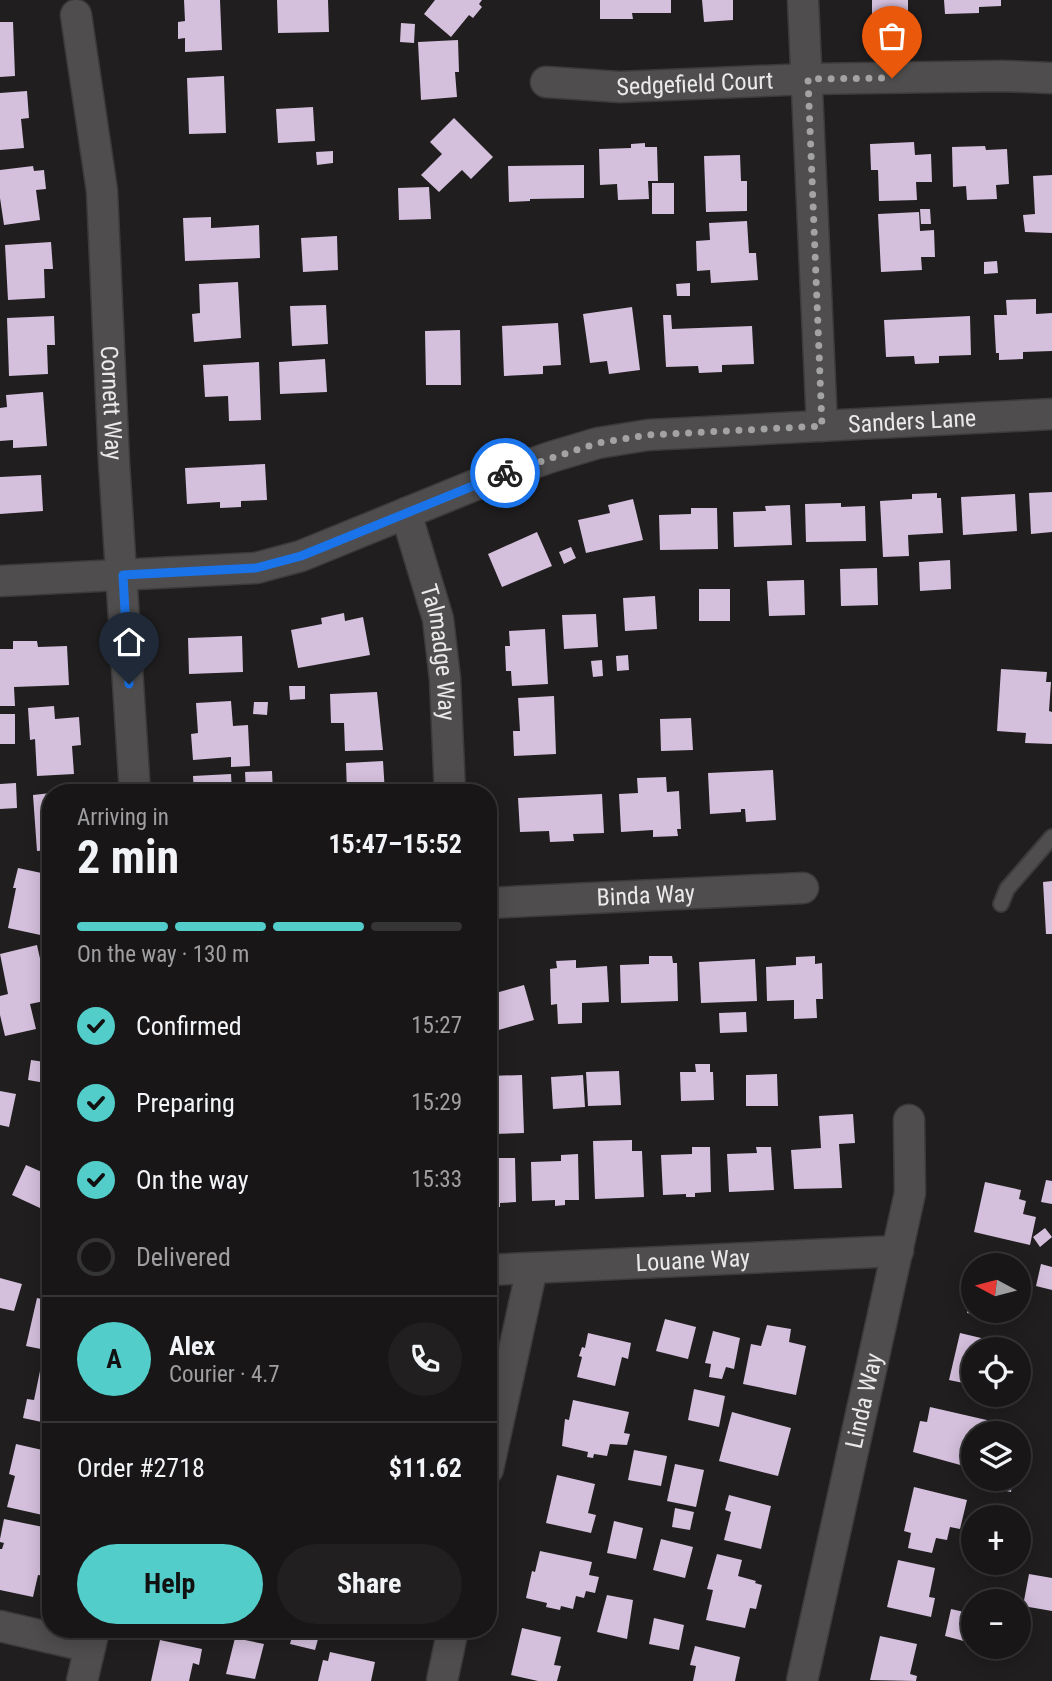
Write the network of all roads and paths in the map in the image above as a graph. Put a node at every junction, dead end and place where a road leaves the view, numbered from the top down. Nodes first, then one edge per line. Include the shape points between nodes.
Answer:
1 (803, 0) edge
2 (76, 15) dead end
3 (1052, 78) edge
4 (808, 79) junction
5 (546, 82) dead end
6 (1052, 414) edge
7 (822, 426) junction
8 (406, 513) junction
9 (123, 575) junction
10 (0, 581) edge
11 (135, 784) edge
12 (450, 784) edge
13 (1052, 837) edge
14 (803, 888) dead end
15 (497, 903) edge
16 (1001, 904) dead end
17 (909, 1119) dead end
18 (898, 1251) junction
19 (532, 1268) junction
20 (497, 1270) edge
21 (497, 1428) edge
22 (0, 1626) edge
23 (42, 1631) edge
24 (92, 1638) edge
25 (451, 1638) edge
26 (82, 1681) edge
27 (442, 1681) edge
28 (802, 1681) edge

1 - 4 street
2 - 9 street, Cornett Way via 102,191
3 - 4 street, Sedgefield Court
4 - 5 street, Sedgefield Court via 620,88
4 - 7 street
6 - 7 street, Sanders Lane
7 - 8 street, Sanders Lane via 648,435 598,443 497,475
8 - 9 street, Sanders Lane via 301,556 256,568
8 - 12 street, Talmadge Way via 438,619
9 - 10 street, Sanders Lane
9 - 11 street, Cornett Way
13 - 16 lane via 1007,888
14 - 15 street, Binda Way
17 - 18 street, Linda Way via 910,1193
18 - 19 street, Louane Way
18 - 28 street, Linda Way
19 - 20 street, Louane Way
19 - 21 street
22 - 23 street
24 - 26 street
25 - 27 street

